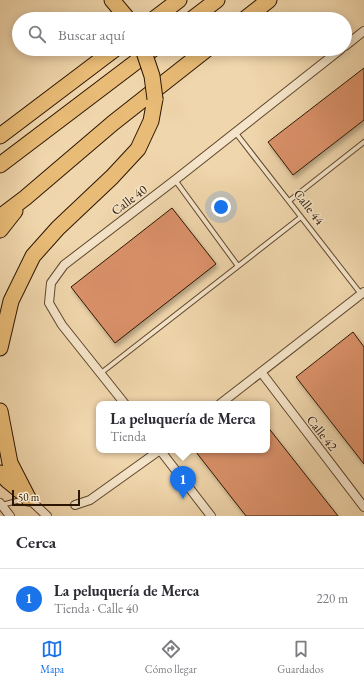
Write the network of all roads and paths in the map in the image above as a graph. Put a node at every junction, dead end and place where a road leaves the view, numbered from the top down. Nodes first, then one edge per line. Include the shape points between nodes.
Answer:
1 (112, 0) edge
2 (179, 0) edge
3 (217, 0) edge
4 (269, 0) edge
5 (122, 12) edge
6 (163, 12) edge
7 (201, 12) edge
8 (254, 12) edge
9 (364, 31) edge
10 (352, 40) edge
11 (106, 56) edge
12 (144, 56) edge
13 (145, 56) edge
14 (198, 56) edge
15 (332, 56) edge
16 (235, 132) junction
17 (0, 136) edge
18 (364, 142) edge
19 (0, 165) edge
20 (175, 180) junction
21 (25, 198) junction
22 (289, 201) junction
23 (0, 217) edge
24 (301, 217) junction
25 (0, 230) edge
26 (238, 266) junction
27 (363, 295) edge
28 (0, 348) edge
29 (260, 372) junction
30 (101, 373) junction
31 (123, 401) edge
32 (224, 401) edge
33 (0, 411) edge
34 (156, 453) edge
35 (162, 453) edge
36 (0, 473) edge
37 (28, 498) junction
38 (1, 504) edge
39 (76, 505) dead end
40 (364, 507) edge
41 (10, 516) edge
42 (47, 516) edge
43 (211, 516) edge

1 - 5 highway
2 - 6 highway
3 - 7 highway
4 - 8 highway
9 - 10 street
11 - 17 highway
12 - 19 highway
13 - 28 highway, bridge via 152,76 155,99 151,121 138,149 33,256 11,301
14 - 21 highway via 113,123
15 - 16 street, Calle 40
16 - 20 street, Calle 40
16 - 22 lane, Calle 44
18 - 22 lane
20 - 26 lane
20 - 30 street, Calle 40 via 64,265 51,283 49,302 52,308
21 - 23 highway
21 - 25 highway
22 - 24 lane, Calle 44
24 - 26 lane
24 - 27 lane, Calle 44
26 - 30 lane
27 - 29 street
29 - 32 street
29 - 40 street, Calle 42
30 - 31 street, Calle 40
33 - 37 highway via 10,463
34 - 39 street via 90,500
35 - 43 street
36 - 37 highway
37 - 38 lane
37 - 42 street
38 - 41 street

